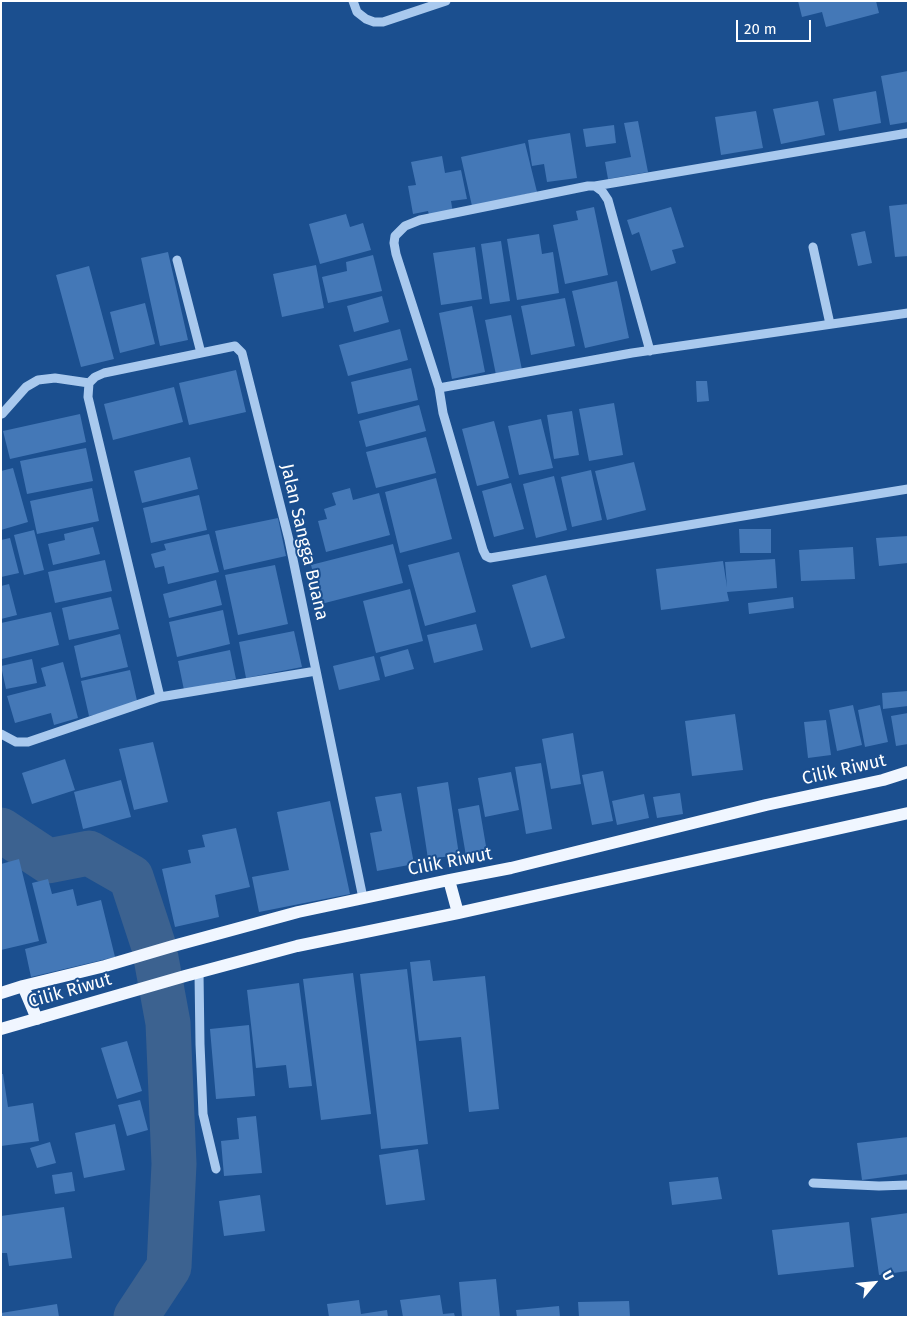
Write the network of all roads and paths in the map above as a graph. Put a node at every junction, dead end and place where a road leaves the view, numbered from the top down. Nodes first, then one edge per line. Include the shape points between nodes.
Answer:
1 (353, 1) edge
2 (446, 1) edge
3 (908, 133) edge
4 (595, 186) junction
5 (814, 246) dead end
6 (177, 260) dead end
7 (908, 313) edge
8 (830, 324) junction
9 (650, 351) junction
10 (201, 353) junction
11 (89, 383) junction
12 (439, 388) junction
13 (2, 414) edge
14 (908, 489) edge
15 (316, 671) junction
16 (160, 698) junction
17 (1, 734) edge
18 (908, 772) edge
19 (908, 813) edge
20 (449, 880) junction
21 (363, 898) junction
22 (458, 913) junction
23 (199, 973) junction
24 (23, 986) junction
25 (1, 993) edge
26 (37, 1019) junction
27 (1, 1029) edge
28 (216, 1170) dead end
29 (813, 1184) dead end
30 (908, 1185) edge

1 - 2 street via 357,12 366,19 383,22
3 - 4 street
4 - 9 street via 608,200
4 - 12 street via 420,220 405,226 395,236 396,254
5 - 8 street
6 - 10 street
7 - 8 street
8 - 9 street
9 - 12 street
10 - 11 street, Jalan Sangga Buana via 104,373
10 - 15 street, Jalan Sangga Buana via 235,346 242,353 289,540
11 - 13 street via 55,378 38,380 26,387
11 - 16 street via 88,397
12 - 14 street via 443,413 483,550 490,558
15 - 16 street
15 - 21 street, Jalan Sangga Buana
16 - 17 street via 28,742 16,742
18 - 20 main road, Cilik Riwut via 511,868
19 - 22 main road, Cilik Riwut
20 - 21 main road, Cilik Riwut
20 - 22 main road
21 - 24 main road, Cilik Riwut via 298,912
22 - 23 main road, Cilik Riwut via 297,946
23 - 26 main road, Cilik Riwut
23 - 28 street via 203,1114
24 - 25 main road, Cilik Riwut
24 - 26 main road
26 - 27 main road, Cilik Riwut
29 - 30 street

